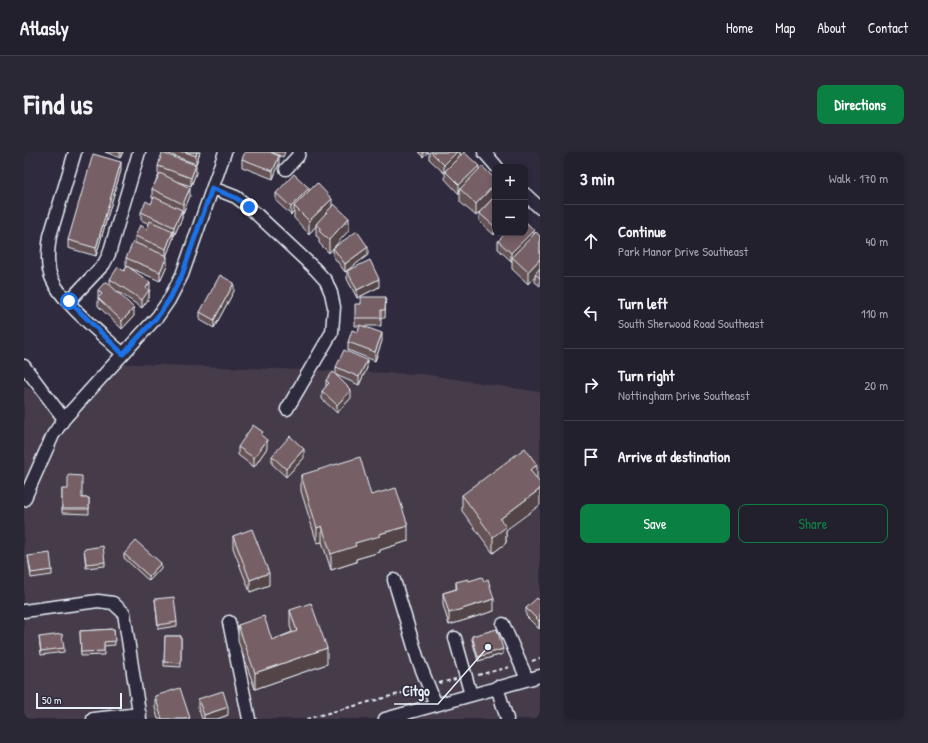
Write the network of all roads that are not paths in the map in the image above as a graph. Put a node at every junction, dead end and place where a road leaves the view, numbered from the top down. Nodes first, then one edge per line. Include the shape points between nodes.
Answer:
1 (75, 152) edge
2 (139, 152) edge
3 (225, 152) edge
4 (299, 152) edge
5 (484, 152) edge
6 (494, 164) edge
7 (286, 169) dead end
8 (212, 188) junction
9 (528, 197) edge
10 (540, 208) edge
11 (69, 301) junction
12 (123, 354) junction
13 (24, 366) edge
14 (287, 409) dead end
15 (64, 419) junction
16 (24, 500) edge
17 (394, 580) dead end
18 (24, 611) edge
19 (229, 622) dead end
20 (503, 624) dead end
21 (455, 638) dead end
22 (540, 676) edge
23 (527, 679) junction
24 (498, 688) junction
25 (471, 695) junction
26 (436, 705) junction
27 (140, 717) edge
28 (122, 718) edge
29 (92, 719) edge
30 (250, 719) edge
31 (385, 719) edge
32 (507, 719) edge

1 - 11 street via 48,250 52,278 58,290
2 - 11 street via 109,254 104,264
3 - 8 street
4 - 7 street
5 - 6 street
8 - 12 street via 182,275 169,300 158,316
8 - 14 street via 236,198 249,207 315,269 331,293 334,307 332,332
9 - 10 street
11 - 12 street
12 - 15 street
13 - 15 street
15 - 16 street via 53,436
17 - 26 street via 418,660
18 - 27 street via 98,601 113,603 124,613
19 - 30 street
20 - 23 street
21 - 25 street
22 - 23 street
23 - 24 street
24 - 25 street
24 - 32 street
25 - 26 street
26 - 31 street
27 - 28 street
28 - 29 street

